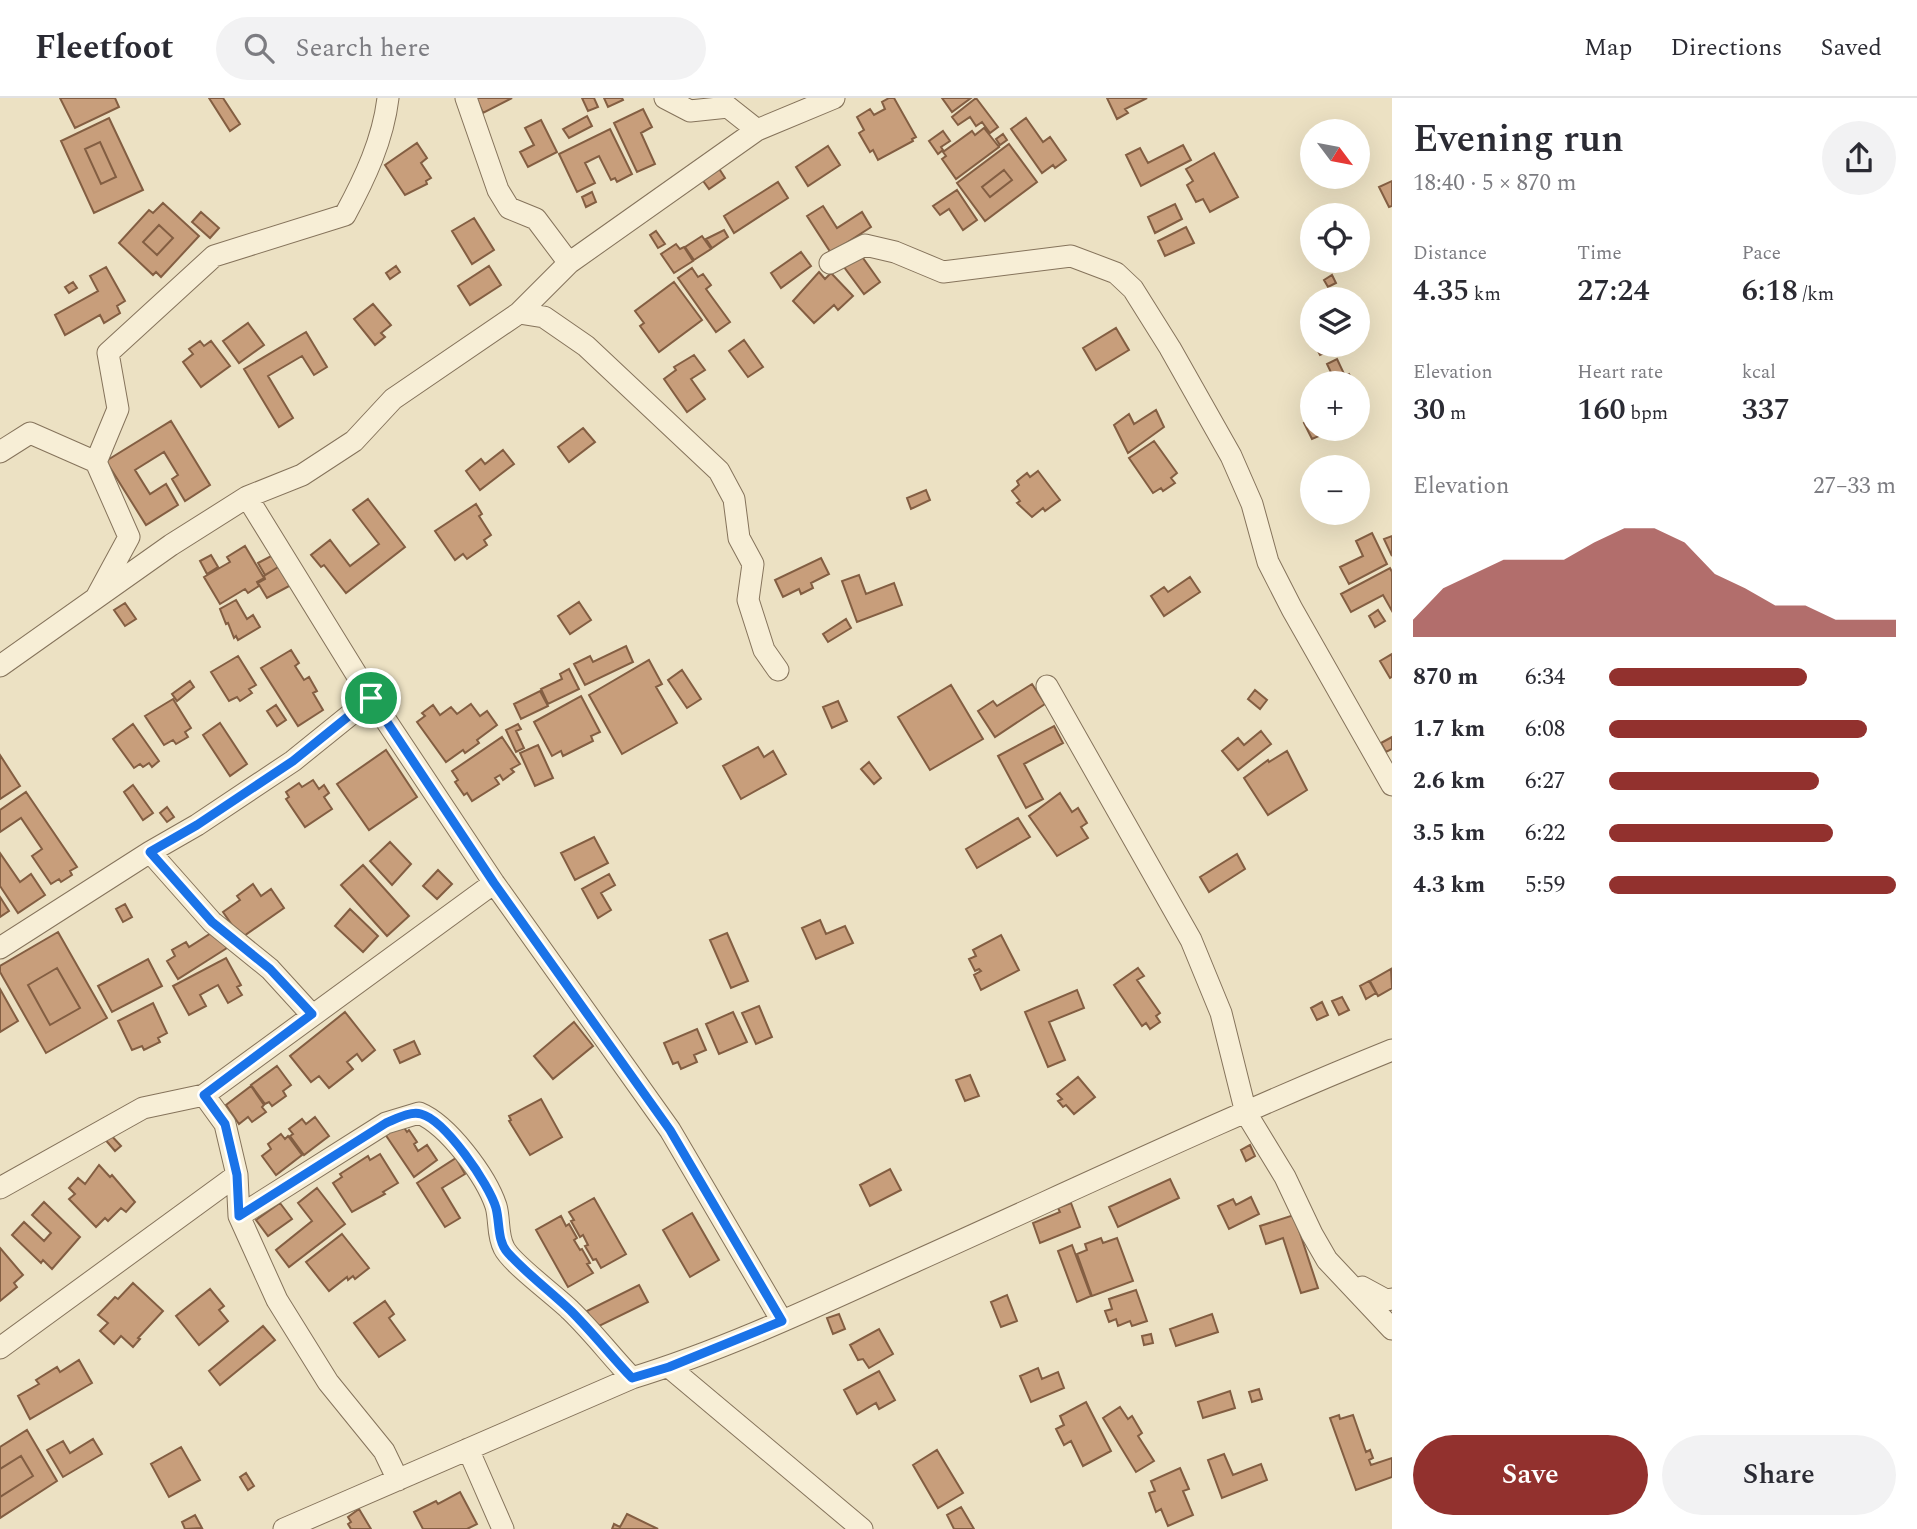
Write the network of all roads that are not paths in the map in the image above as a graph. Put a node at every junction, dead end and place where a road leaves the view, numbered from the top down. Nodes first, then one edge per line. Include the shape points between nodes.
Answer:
1 (388, 98) edge
2 (466, 98) edge
3 (665, 98) edge
4 (834, 98) edge
5 (757, 130) junction
6 (569, 263) junction
7 (830, 263) dead end
8 (519, 313) junction
9 (0, 452) edge
10 (96, 462) junction
11 (247, 497) junction
12 (95, 600) junction
13 (0, 666) edge
14 (778, 670) dead end
15 (1047, 686) dead end
16 (371, 698) junction
17 (1392, 785) edge
18 (150, 852) junction
19 (494, 883) junction
20 (0, 948) edge
21 (312, 1014) junction
22 (1392, 1050) edge
23 (204, 1095) junction
24 (1245, 1113) junction
25 (237, 1175) junction
26 (0, 1188) edge
27 (239, 1216) junction
28 (1327, 1260) junction
29 (1392, 1299) edge
30 (782, 1321) junction
31 (1392, 1329) edge
32 (0, 1348) edge
33 (669, 1367) junction
34 (632, 1378) junction
35 (468, 1449) junction
36 (398, 1480) junction
37 (284, 1529) edge
38 (503, 1529) edge
39 (862, 1529) edge

1 - 10 street via 368,173 345,215 214,256 108,353 118,409
2 - 6 street via 498,190 509,208 536,219
3 - 5 street via 690,111 728,107
4 - 5 street
5 - 6 street
6 - 8 street
7 - 17 street via 865,245 943,272 1071,256 1116,273 1133,289 1231,456 1252,504 1268,562
8 - 11 street via 393,399 354,441 302,475
8 - 14 street via 544,317 586,346 719,471 734,499 739,538 753,564 748,600 764,650
9 - 10 street via 30,433
10 - 12 street via 129,537
11 - 12 street
11 - 16 street
12 - 13 street
15 - 24 street via 1191,940 1222,1013
16 - 18 street via 293,761
16 - 19 street
18 - 20 street
18 - 21 street via 212,922 270,969
19 - 21 street
19 - 30 street via 670,1130
21 - 23 street
22 - 24 street
23 - 25 street via 225,1124
23 - 26 street via 143,1108
24 - 28 street via 1285,1177
24 - 30 street
25 - 27 street
25 - 32 street
27 - 34 street via 386,1123 419,1113 431,1118 488,1186 505,1251 572,1312
27 - 36 street via 277,1300 328,1382 384,1451
28 - 29 street via 1359,1285
28 - 31 street
30 - 33 street
33 - 34 street
33 - 39 street
34 - 35 street
35 - 36 street
35 - 38 street
36 - 37 street

